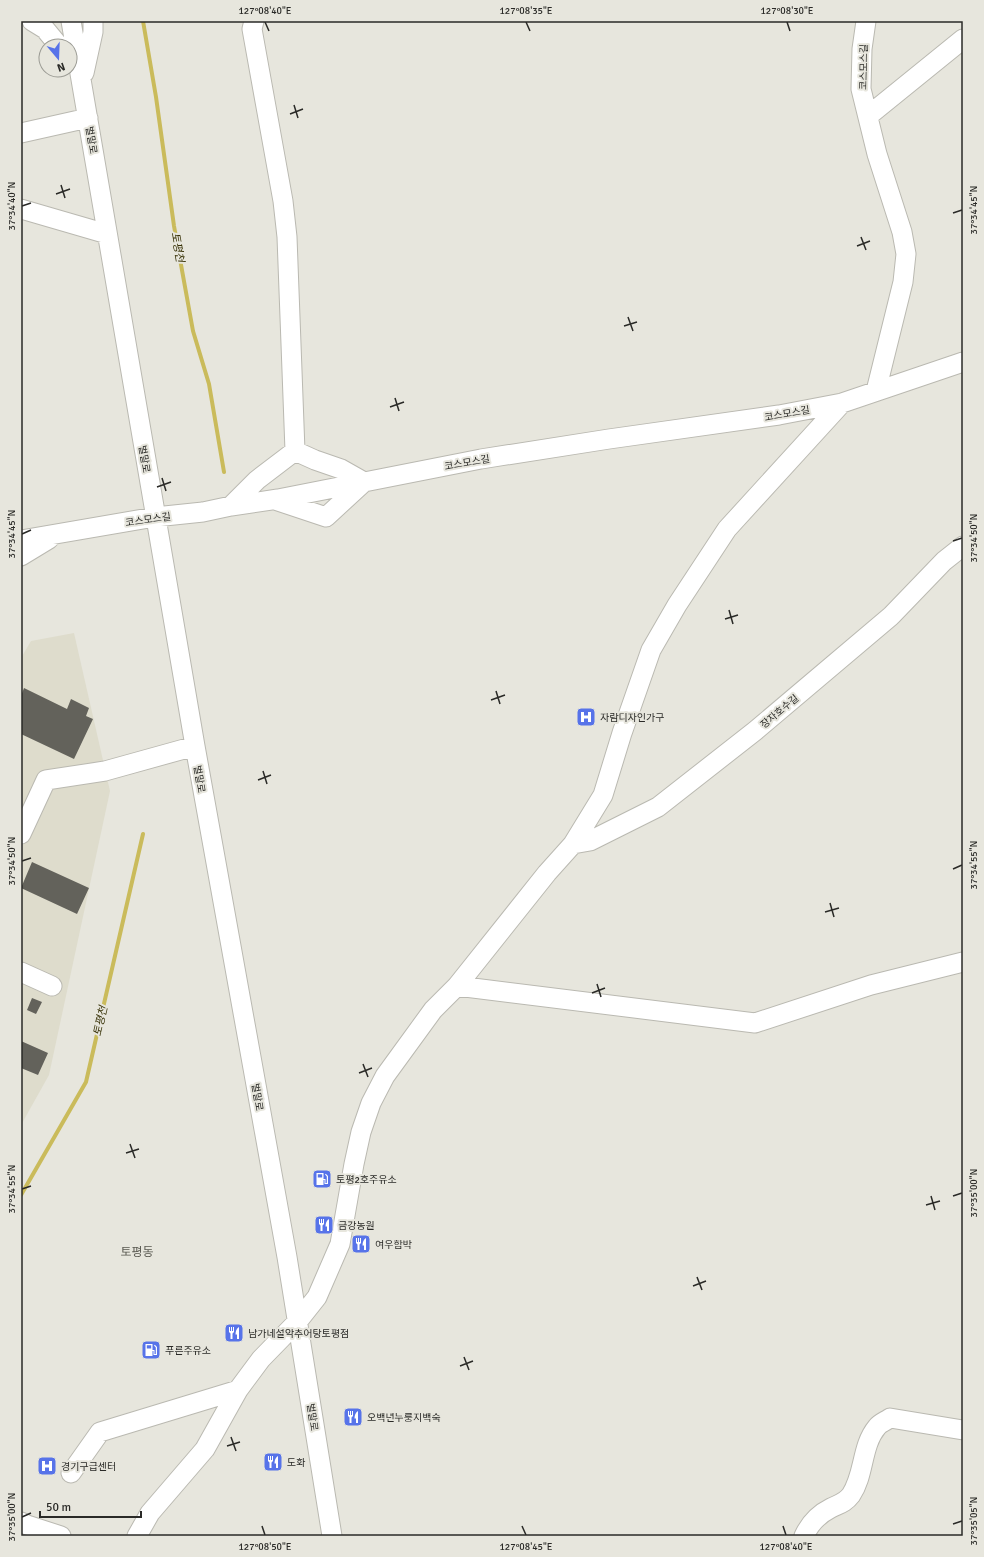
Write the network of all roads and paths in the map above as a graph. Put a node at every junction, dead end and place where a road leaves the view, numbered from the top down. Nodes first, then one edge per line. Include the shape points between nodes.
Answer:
1 (32, 21) edge
2 (71, 21) edge
3 (93, 21) edge
4 (254, 21) edge
5 (866, 21) edge
6 (52, 38) edge
7 (963, 39) edge
8 (78, 77) edge
9 (82, 84) junction
10 (868, 116) junction
11 (88, 118) junction
12 (21, 133) edge
13 (21, 209) edge
14 (107, 234) junction
15 (963, 362) edge
16 (876, 391) junction
17 (842, 403) junction
18 (295, 451) junction
19 (364, 482) junction
20 (273, 499) junction
21 (231, 506) junction
22 (155, 517) junction
23 (58, 534) junction
24 (21, 540) edge
25 (963, 546) edge
26 (21, 556) edge
27 (195, 746) junction
28 (21, 834) edge
29 (573, 844) junction
30 (963, 962) edge
31 (21, 972) edge
32 (52, 986) dead end
33 (457, 986) junction
34 (298, 1321) junction
35 (238, 1390) junction
36 (963, 1430) edge
37 (71, 1473) dead end
38 (21, 1522) edge
39 (61, 1536) edge
40 (137, 1536) edge
41 (332, 1536) edge
42 (804, 1536) edge

1 - 6 street via 45,29
2 - 9 street, 벌말로
3 - 9 street
4 - 18 street via 252,29 283,201 287,237
5 - 10 street, 코스모스길 via 861,89
7 - 10 street
8 - 9 street
9 - 11 street, 벌말로
10 - 16 street, 코스모스길 via 906,254 903,282
11 - 12 street
11 - 14 street, 벌말로
13 - 14 street
14 - 22 street, 벌말로
15 - 16 street, 코스모스길
16 - 17 street, 코스모스길
17 - 19 street, 코스모스길 via 779,415 481,459
17 - 29 street via 728,529 677,605 651,650 603,794
18 - 19 street via 341,469
18 - 21 street via 257,480
19 - 20 street, 코스모스길
19 - 20 street via 326,517
20 - 21 street, 코스모스길
21 - 22 street, 코스모스길
22 - 23 street, 코스모스길
22 - 27 street, 벌말로
23 - 24 street, 코스모스길
23 - 26 street, 코스모스길
25 - 29 street, 장자호수길 via 944,561 891,616 755,731 658,807 590,841
27 - 28 street via 105,771 46,780
27 - 34 street, 벌말로
29 - 33 street
30 - 33 street via 871,985 755,1023
31 - 32 street
33 - 34 street via 433,1010 404,1048 385,1076 372,1102 361,1132 340,1244 317,1297
34 - 35 street via 261,1358
34 - 41 street, 벌말로
35 - 37 street via 100,1432
35 - 40 street via 205,1449 150,1513
36 - 42 street via 890,1418 878,1426 868,1442 851,1494 845,1502 816,1518
38 - 39 street

